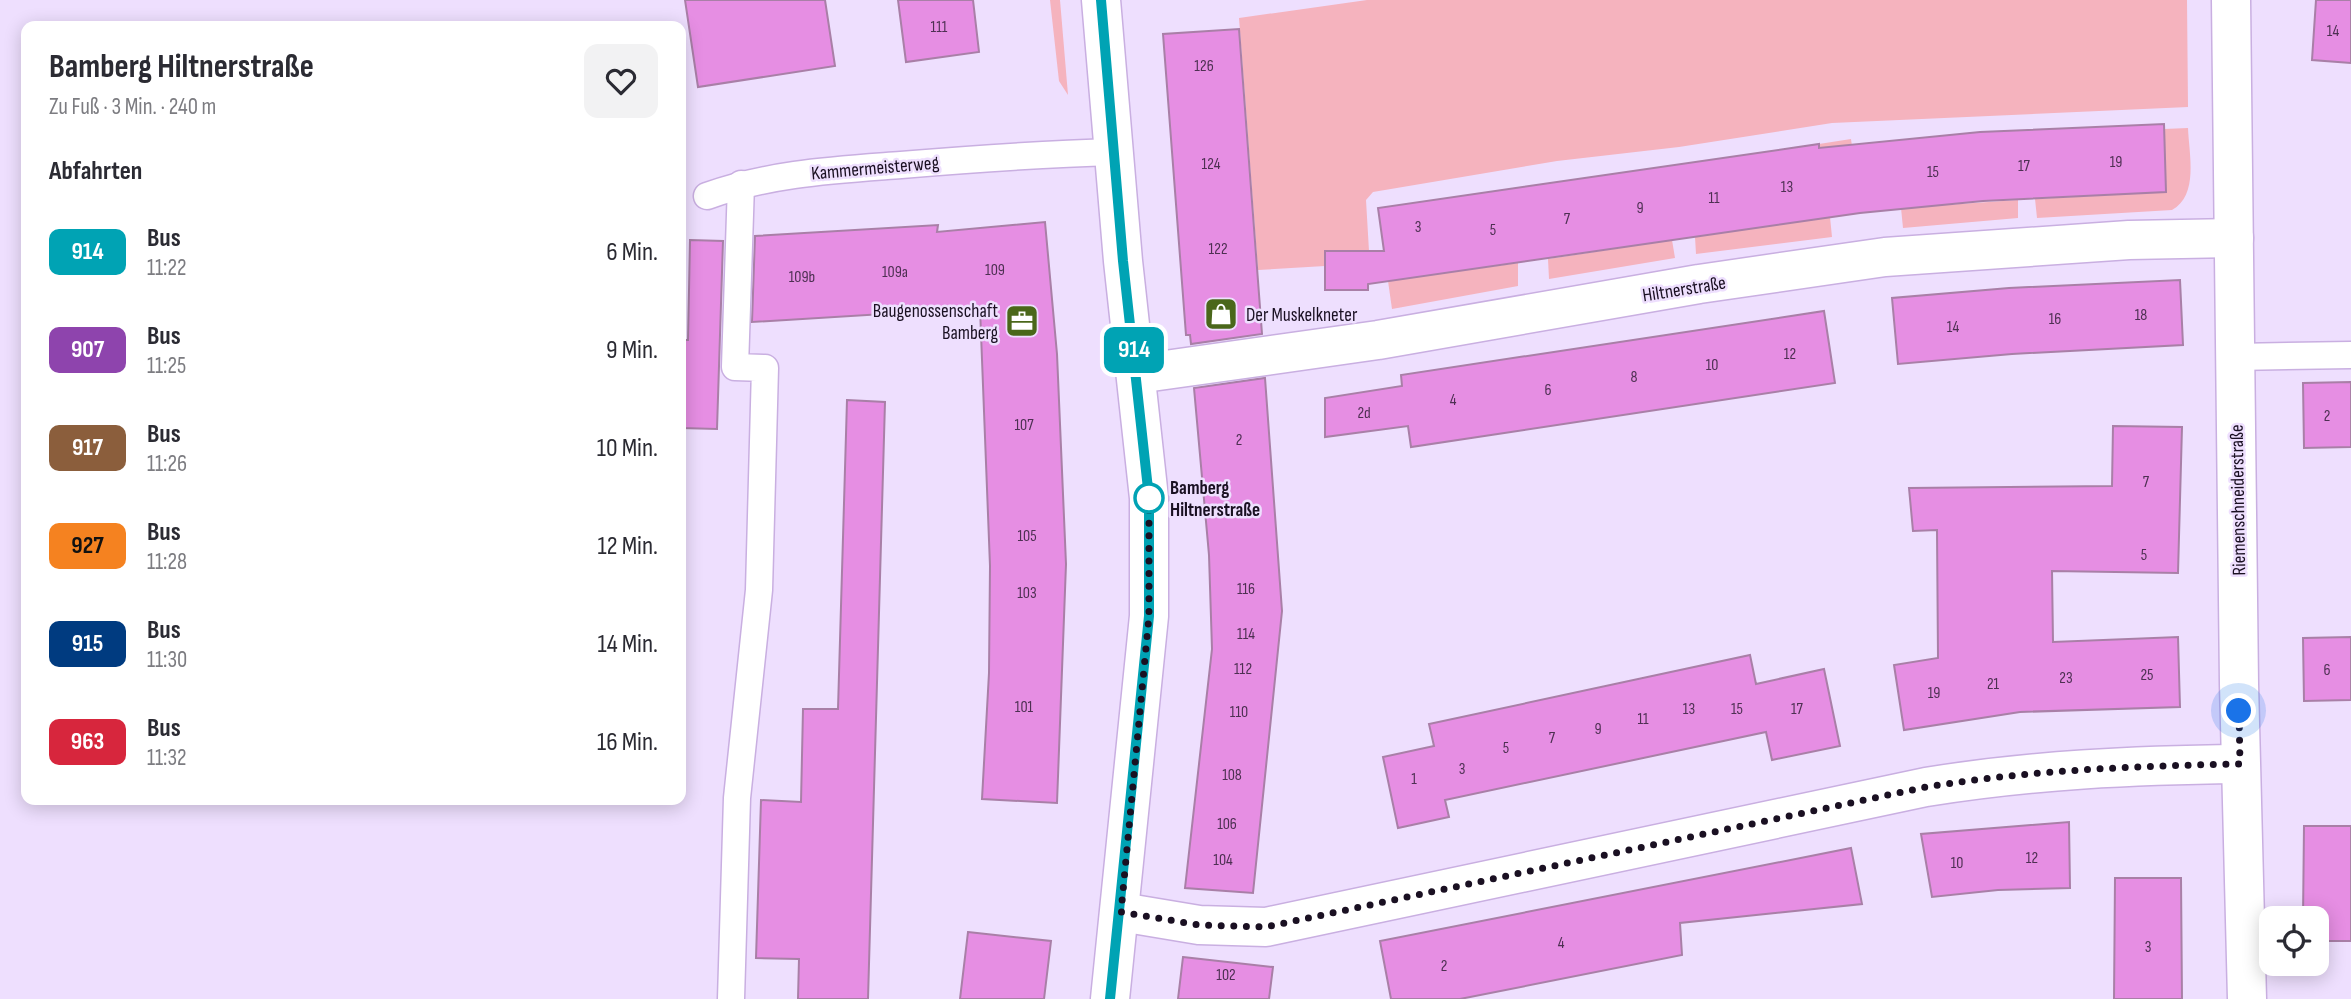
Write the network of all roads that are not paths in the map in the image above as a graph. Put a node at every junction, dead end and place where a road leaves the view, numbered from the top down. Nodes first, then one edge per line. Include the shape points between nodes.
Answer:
1 (1101, 0) edge
2 (2231, 0) edge
3 (1115, 152) junction
4 (741, 184) junction
5 (707, 196) dead end
6 (2234, 238) junction
7 (2351, 355) edge
8 (2235, 357) junction
9 (1137, 374) junction
10 (2240, 764) junction
11 (1121, 912) junction
12 (731, 999) edge
13 (1110, 999) edge
14 (2247, 999) edge

1 - 3 street
2 - 6 street, Riemenschneiderstraße
3 - 4 lane, Kammermeisterweg via 824,170
3 - 9 street
4 - 5 lane, Kammermeisterweg
4 - 12 lane via 736,367 765,368 759,590 737,798
6 - 8 street, Riemenschneiderstraße
6 - 9 street, Hiltnerstraße via 2129,240 1885,257 1378,340
7 - 8 lane
8 - 10 street, Riemenschneiderstraße
9 - 11 street via 1149,498 1149,616
10 - 11 street via 2053,769 1953,783 1266,927 1199,925
10 - 14 street, Riemenschneiderstraße
11 - 13 street

